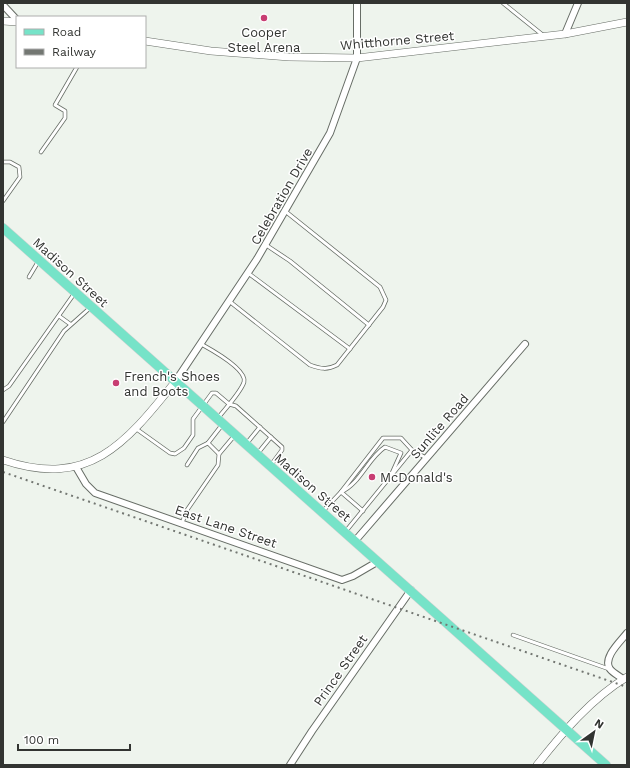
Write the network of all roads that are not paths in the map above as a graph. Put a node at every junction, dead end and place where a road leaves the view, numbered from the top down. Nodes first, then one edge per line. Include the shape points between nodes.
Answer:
1 (357, 3) edge
2 (503, 3) edge
3 (578, 3) edge
4 (3, 5) edge
5 (16, 20) edge
6 (3, 21) edge
7 (16, 21) edge
8 (627, 22) edge
9 (565, 34) junction
10 (545, 36) junction
11 (146, 41) edge
12 (356, 58) junction
13 (76, 68) edge
14 (41, 152) dead end
15 (3, 162) edge
16 (3, 201) edge
17 (285, 211) junction
18 (3, 228) edge
19 (266, 244) junction
20 (39, 260) junction
21 (248, 273) junction
22 (28, 276) dead end
23 (75, 292) junction
24 (229, 301) junction
25 (91, 307) junction
26 (59, 316) junction
27 (70, 324) junction
28 (369, 324) junction
29 (200, 344) junction
30 (525, 344) dead end
31 (350, 349) junction
32 (175, 382) junction
33 (3, 390) edge
34 (229, 404) junction
35 (202, 406) junction
36 (3, 422) edge
37 (220, 422) junction
38 (260, 427) junction
39 (135, 428) junction
40 (235, 435) junction
41 (271, 437) junction
42 (208, 443) junction
43 (246, 445) junction
44 (412, 450) junction
45 (219, 454) junction
46 (257, 454) junction
47 (426, 458) junction
48 (3, 460) edge
49 (187, 465) dead end
50 (270, 466) junction
51 (76, 467) junction
52 (389, 478) junction
53 (341, 492) junction
54 (363, 511) junction
55 (322, 512) junction
56 (182, 523) junction
57 (345, 533) junction
58 (355, 541) junction
59 (378, 562) junction
60 (411, 590) junction
61 (627, 633) edge
62 (513, 635) dead end
63 (610, 668) junction
64 (625, 678) edge
65 (566, 729) junction
66 (290, 765) edge
67 (537, 765) edge
68 (606, 765) edge

1 - 12 street, Celebration Drive
2 - 10 lane
3 - 9 street
4 - 5 street
6 - 7 street
8 - 9 street, Whitthorne Street
9 - 10 street, Whitthorne Street
10 - 12 street, Whitthorne Street
11 - 12 street, Whitthorne Street via 212,51 288,57
12 - 17 street, Celebration Drive via 330,133
13 - 14 lane via 55,105 65,111 65,118
15 - 16 lane via 10,162 19,167 20,177
17 - 19 street, Celebration Drive
17 - 28 lane via 380,287 386,300
18 - 20 main road, Madison Street
19 - 21 street, Celebration Drive
19 - 28 lane
20 - 22 lane
20 - 23 main road, Madison Street
21 - 24 street, Celebration Drive
21 - 31 lane
23 - 25 main road, Madison Street
23 - 26 lane
24 - 29 street, Celebration Drive
24 - 31 lane via 310,365 320,369 330,369 338,365
25 - 27 lane via 76,322
25 - 32 main road, Madison Street
26 - 27 lane
26 - 33 lane via 9,386
27 - 36 lane
28 - 31 lane
29 - 32 street, Celebration Drive
29 - 34 lane via 219,353 243,376 244,381
30 - 47 street, Sunlite Road
32 - 35 main road, Madison Street
32 - 39 street
34 - 35 lane via 216,393 212,393
34 - 37 lane
34 - 38 lane via 236,406
35 - 37 main road, Madison Street
35 - 39 lane via 193,419 193,435 184,448 175,454
37 - 40 main road, Madison Street
37 - 42 lane
38 - 41 lane
38 - 43 lane
39 - 51 street via 97,460
40 - 43 main road, Madison Street
40 - 45 lane
41 - 46 lane
41 - 50 lane via 282,450
42 - 45 lane
42 - 49 lane via 198,448
43 - 46 main road, Madison Street
44 - 47 lane
44 - 52 lane
44 - 53 lane via 401,438 383,438
45 - 56 lane via 218,465 187,510
46 - 50 main road, Madison Street
47 - 58 street, Sunlite Road
48 - 51 street via 43,470
50 - 55 main road, Madison Street
51 - 56 street, East Lane Street via 95,493
52 - 53 lane via 400,453 385,447 376,452 349,489
52 - 54 lane
53 - 54 lane
53 - 55 lane
54 - 57 lane
55 - 57 main road, Madison Street
56 - 59 street, East Lane Street via 342,580
57 - 58 main road, Madison Street
58 - 59 main road, Madison Street
59 - 60 main road, Madison Street
60 - 65 main road, Madison Street
60 - 66 street, Prince Street
61 - 63 street via 611,654 608,662
62 - 63 lane
63 - 64 street
64 - 65 street
65 - 67 street
65 - 68 main road, Madison Street

